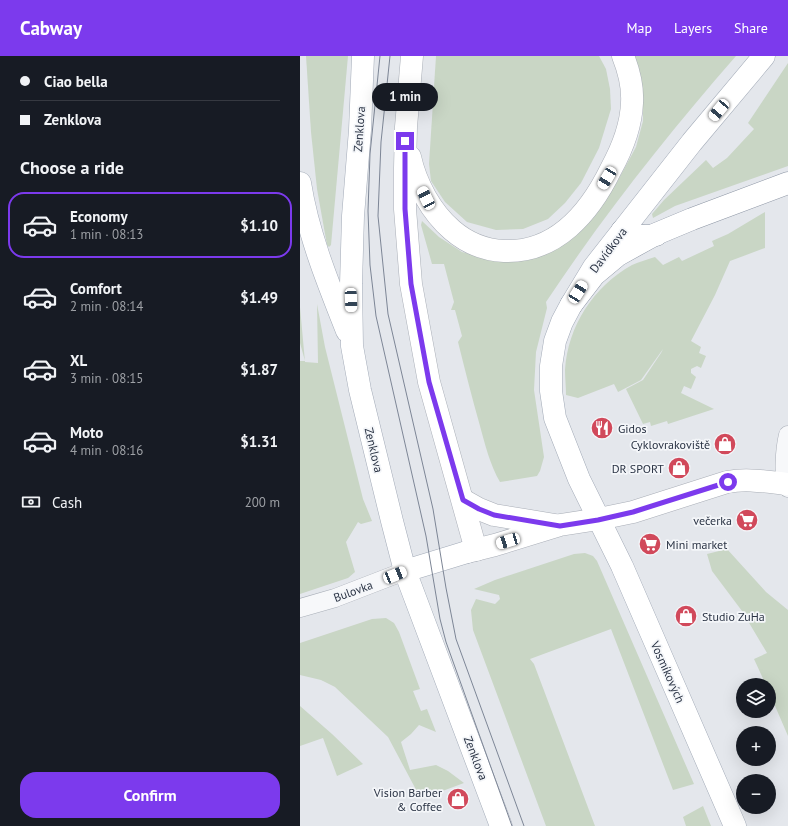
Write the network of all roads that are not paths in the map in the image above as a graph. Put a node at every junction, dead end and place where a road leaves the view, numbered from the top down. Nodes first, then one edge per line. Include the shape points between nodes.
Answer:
1 (363, 56) edge
2 (412, 56) edge
3 (623, 56) edge
4 (764, 56) edge
5 (406, 127) junction
6 (788, 183) edge
7 (300, 184) edge
8 (622, 232) junction
9 (656, 234) junction
10 (571, 305) junction
11 (352, 346) junction
12 (788, 435) edge
13 (579, 479) joint
14 (787, 485) edge
15 (463, 500) junction
16 (598, 520) junction
17 (560, 526) junction
18 (472, 551) junction
19 (405, 571) junction
20 (300, 608) edge
21 (501, 826) edge
22 (736, 826) edge

1 - 11 main road, Zenklova via 350,284
2 - 5 main road
3 - 5 main road via 631,82 632,103 622,146 607,178 588,208 567,229 544,244 528,249 494,251 476,246 456,234 435,213 418,181 410,158
4 - 8 main road, Davídkova via 692,142
5 - 15 main road via 405,209 411,284 429,382
6 - 9 main road
7 - 11 main road via 304,208 325,275
8 - 9 main road via 641,236
8 - 10 main road, Davídkova via 594,267
9 - 10 main road via 618,255 594,275
10 - 13 main road, Davídkova via 556,341 551,366 551,391 556,418
11 - 19 main road, Zenklova via 360,390
12 - 14 street via 785,462
13 - 16 main road, Vosmíkových
14 - 16 main road via 752,480 728,482 633,512
15 - 17 main road via 494,515
15 - 18 main road
16 - 17 main road
16 - 22 main road, Vosmíkových via 622,566
17 - 18 main road
18 - 19 main road
19 - 20 street, Bulovka via 335,598
19 - 21 main road, Zenklova

